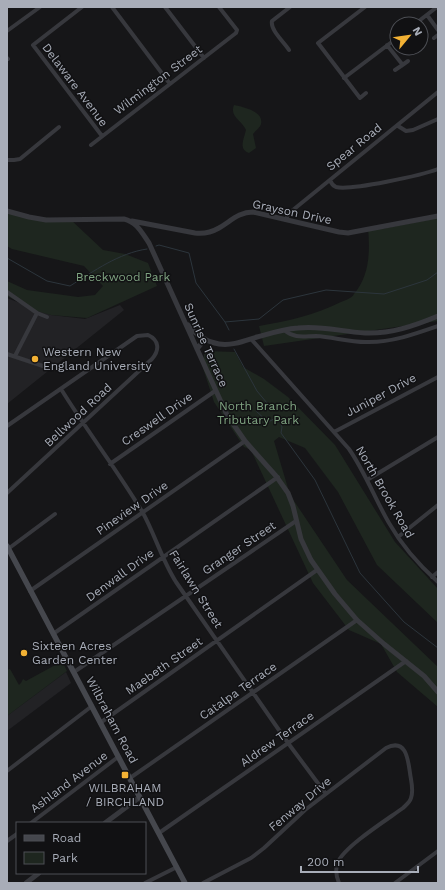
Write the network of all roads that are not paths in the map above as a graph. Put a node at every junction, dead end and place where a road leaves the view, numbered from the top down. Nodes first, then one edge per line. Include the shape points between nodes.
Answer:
1 (40, 7) edge
2 (82, 7) edge
3 (112, 7) edge
4 (165, 7) edge
5 (219, 7) edge
6 (290, 7) edge
7 (365, 7) edge
8 (437, 7) edge
9 (427, 15) joint
10 (438, 30) edge
11 (7, 31) edge
12 (387, 45) joint
13 (289, 50) dead end
14 (204, 58) junction
15 (408, 61) dead end
16 (401, 66) junction
17 (395, 70) dead end
18 (344, 78) junction
19 (170, 84) junction
20 (438, 92) edge
21 (366, 93) dead end
22 (438, 119) edge
23 (398, 126) junction
24 (59, 127) dead end
25 (102, 136) junction
26 (91, 145) dead end
27 (7, 160) edge
28 (438, 169) edge
29 (330, 180) junction
30 (7, 211) edge
31 (438, 216) edge
32 (127, 220) junction
33 (286, 220) junction
34 (147, 224) junction
35 (149, 243) junction
36 (7, 292) edge
37 (37, 313) junction
38 (438, 316) edge
39 (47, 317) dead end
40 (184, 319) junction
41 (438, 326) edge
42 (284, 330) junction
43 (205, 339) junction
44 (251, 339) junction
45 (197, 349) junction
46 (7, 354) edge
47 (15, 356) junction
48 (49, 368) dead end
49 (438, 377) edge
50 (61, 389) junction
51 (215, 391) junction
52 (82, 424) junction
53 (7, 426) edge
54 (334, 432) junction
55 (438, 437) edge
56 (244, 441) junction
57 (110, 464) junction
58 (278, 477) junction
59 (367, 480) junction
60 (7, 493) edge
61 (438, 505) edge
62 (142, 512) junction
63 (55, 514) dead end
64 (296, 522) junction
65 (398, 537) junction
66 (8, 547) edge
67 (162, 556) junction
68 (317, 570) junction
69 (438, 572) edge
70 (432, 577) junction
71 (438, 582) edge
72 (30, 591) junction
73 (187, 596) junction
74 (357, 620) junction
75 (53, 634) junction
76 (216, 640) junction
77 (406, 661) junction
78 (74, 672) junction
79 (253, 692) junction
80 (438, 692) edge
81 (92, 706) junction
82 (100, 723) junction
83 (288, 743) junction
84 (118, 757) junction
85 (7, 771) edge
86 (130, 778) junction
87 (326, 794) junction
88 (140, 797) junction
89 (32, 822) edge
90 (106, 822) edge
91 (159, 833) junction
92 (16, 835) edge
93 (7, 841) edge
94 (438, 851) edge
95 (177, 867) junction
96 (38, 874) edge
97 (26, 883) edge
98 (145, 883) edge
99 (185, 883) edge
100 (203, 883) edge
101 (339, 883) edge
102 (395, 883) edge

1 - 11 street
2 - 25 street, Delaware Avenue via 33,46
3 - 19 street
4 - 14 street
5 - 14 street, Wilmington Street via 237,32
6 - 13 street via 271,24
7 - 18 street via 318,43
8 - 9 street
9 - 10 street
12 - 16 street
12 - 18 street
14 - 19 street, Wilmington Street
15 - 16 street
16 - 17 street
18 - 21 street via 360,98
19 - 25 street, Wilmington Street
20 - 23 street, Spear Road
22 - 23 street via 414,130 406,131
23 - 29 street, Spear Road
24 - 27 street via 20,159
25 - 26 street, Wilmington Street
28 - 29 street via 352,187 336,187
29 - 33 street, Spear Road via 288,214
30 - 32 street, Grayson Drive via 50,220
31 - 33 street, Grayson Drive via 348,233
32 - 34 street, Grayson Drive
32 - 35 street via 135,224
33 - 34 street, Grayson Drive via 245,212 219,228 199,233
34 - 35 street via 145,234
35 - 40 street, Sunrise Terrace
36 - 37 street
37 - 39 street
37 - 47 street
38 - 42 street via 408,327 384,332 365,333 312,327
40 - 43 street
40 - 45 street, Sunrise Terrace
41 - 42 street via 402,338 368,342 316,336 297,337
42 - 44 street
43 - 44 street via 227,344
43 - 45 street
44 - 54 street, North Brook Road
45 - 51 street, Sunrise Terrace
46 - 47 street
47 - 48 street
49 - 54 street, Juniper Drive
50 - 52 street, Fairlawn Street
50 - 52 street, Bellwood Road via 137,336 145,334 156,342 158,349 152,359
50 - 53 street
51 - 56 street, Sunrise Terrace
51 - 57 street, Creswell Drive
52 - 57 street, Fairlawn Street
52 - 60 street, Bellwood Road
54 - 59 street, North Brook Road via 351,452
55 - 59 street
56 - 58 street, Sunrise Terrace
56 - 62 street, Pineview Drive
57 - 62 street, Fairlawn Street
58 - 64 street, Sunrise Terrace via 290,498
58 - 67 street, Denwall Drive
59 - 65 street, North Brook Road
61 - 65 street
62 - 67 street, Fairlawn Street
62 - 72 street, Pineview Drive
63 - 66 street
64 - 68 street, Sunrise Terrace via 303,544
64 - 73 street, Granger Street
65 - 70 street, North Brook Road
66 - 72 main road, Wilbraham Road
67 - 73 street, Fairlawn Street
67 - 75 street, Denwall Drive
68 - 74 street, Sunrise Terrace
68 - 76 street, Maebeth Street
69 - 70 street
70 - 71 street, North Brook Road
72 - 75 main road, Wilbraham Road
73 - 76 street, Fairlawn Street
73 - 78 street, Granger Street
74 - 77 street, Sunrise Terrace
74 - 79 street, Catalpa Terrace
75 - 78 main road, Wilbraham Road
76 - 79 street, Fairlawn Street
76 - 82 street, Maebeth Street
77 - 80 street, Sunrise Terrace
77 - 83 street, Aldrew Terrace
78 - 81 main road, Wilbraham Road
79 - 83 street, Fairlawn Street
79 - 86 street, Catalpa Terrace
81 - 82 main road, Wilbraham Road
81 - 85 street
82 - 84 main road, Wilbraham Road
83 - 87 street, Fairlawn Street
83 - 91 street, Aldrew Terrace
84 - 86 main road, Wilbraham Road
84 - 89 street, Ashland Avenue
86 - 88 main road, Wilbraham Road
87 - 100 street, Fenway Drive via 252,858
87 - 101 street, Fenway Drive via 389,747 397,745 406,753 412,785 410,800 342,855 336,870
88 - 90 street
88 - 91 main road, Wilbraham Road
91 - 95 main road, Wilbraham Road
92 - 93 street
94 - 102 street
95 - 98 street
95 - 99 main road, Wilbraham Road
96 - 97 street

